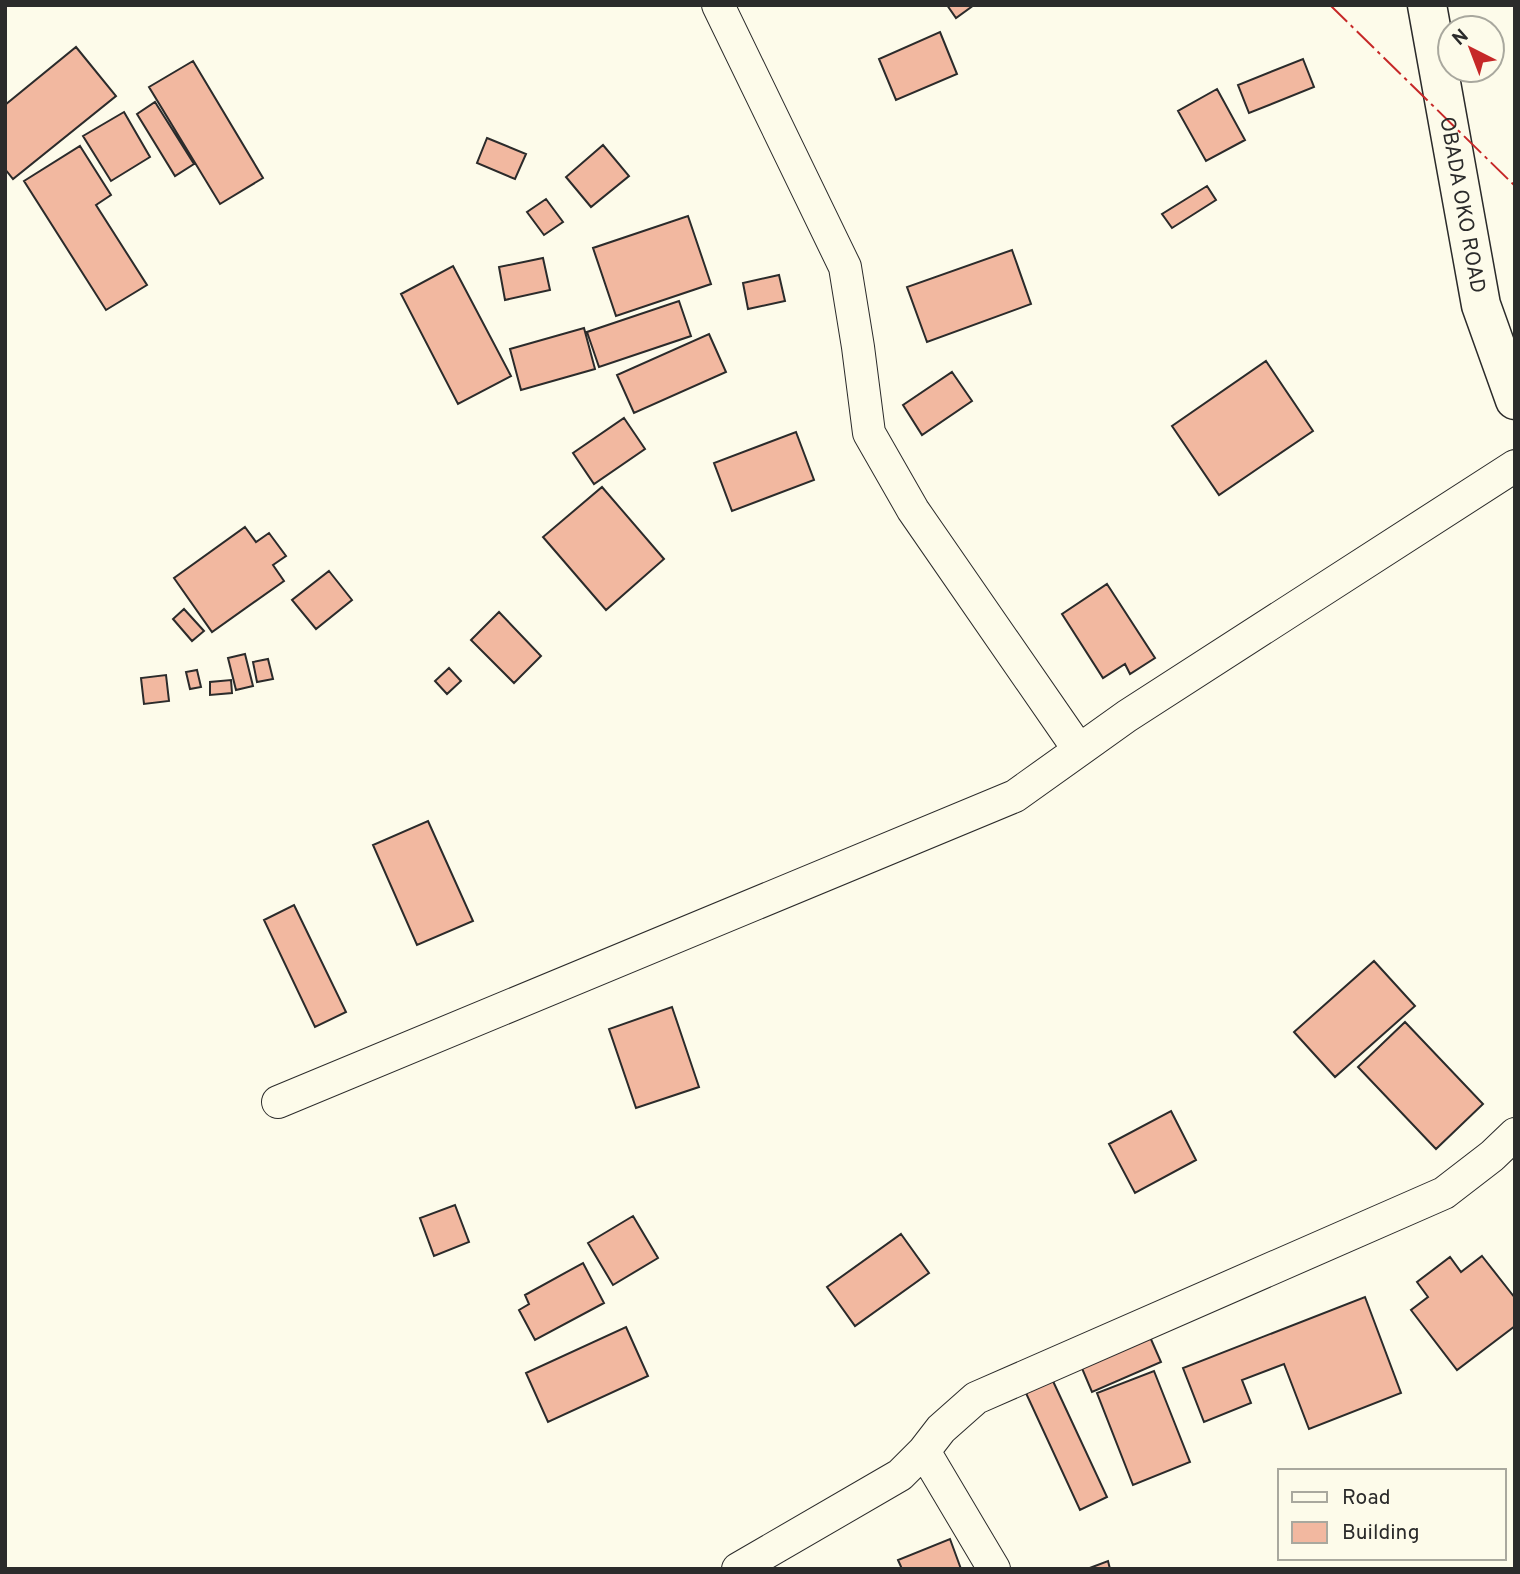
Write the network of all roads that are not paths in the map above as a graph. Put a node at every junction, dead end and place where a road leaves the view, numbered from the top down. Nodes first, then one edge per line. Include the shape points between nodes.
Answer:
1 (718, 5) edge
2 (1427, 5) edge
3 (1515, 400) edge
4 (1515, 466) edge
5 (1079, 750) junction
6 (278, 1102) dead end
7 (1515, 1134) edge
8 (924, 1451) junction
9 (738, 1569) edge
10 (994, 1569) edge

1 - 5 street via 845,267 869,433 913,510
2 - 3 main road, OBADA OKO ROAD via 1481,305
4 - 5 street
5 - 6 street via 1015,796
7 - 8 street via 1444,1193 976,1398
8 - 9 street via 900,1475
8 - 10 street

